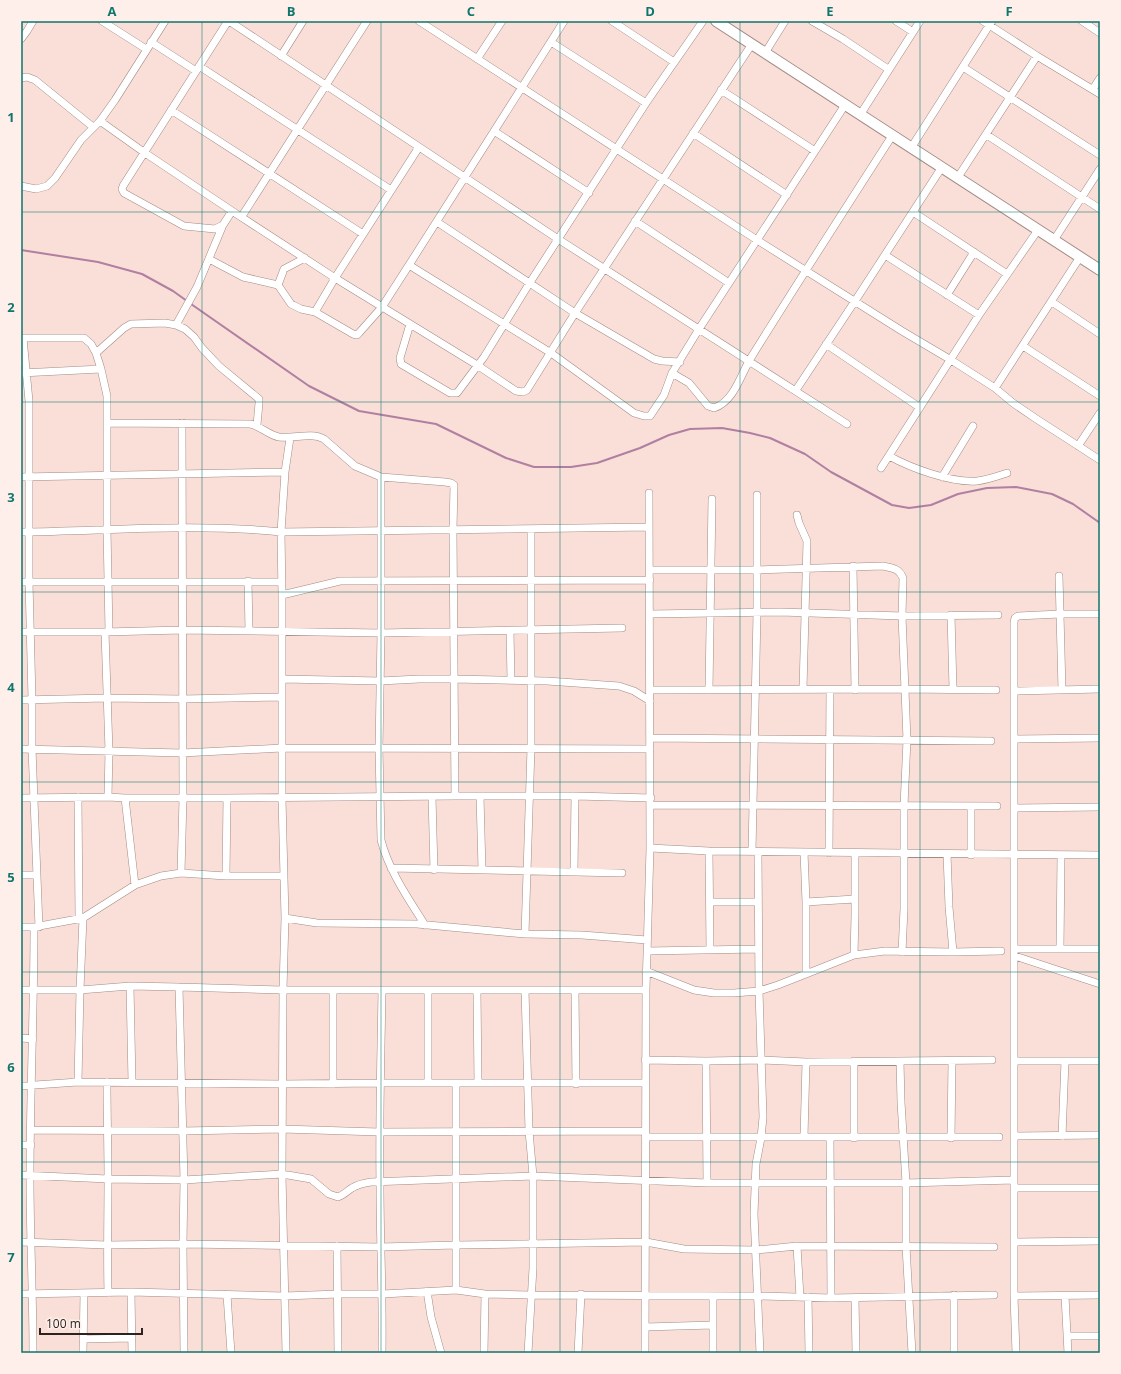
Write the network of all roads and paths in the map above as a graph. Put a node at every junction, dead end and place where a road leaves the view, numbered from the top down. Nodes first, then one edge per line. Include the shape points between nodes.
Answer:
1 (33, 21) edge
2 (102, 21) edge
3 (165, 21) edge
4 (229, 21) edge
5 (303, 21) edge
6 (367, 21) edge
7 (419, 21) edge
8 (502, 21) edge
9 (564, 21) edge
10 (612, 21) edge
11 (703, 21) edge
12 (716, 21) edge
13 (785, 21) edge
14 (812, 21) edge
15 (896, 21) edge
16 (920, 21) edge
17 (1082, 21) edge
18 (988, 22) edge
19 (913, 32) junction
20 (1100, 33) edge
21 (21, 39) edge
22 (151, 42) junction
23 (551, 42) junction
24 (752, 44) junction
25 (146, 49) junction
26 (765, 53) junction
27 (281, 56) junction
28 (1037, 56) junction
29 (477, 59) junction
30 (674, 62) junction
31 (963, 67) junction
32 (198, 68) junction
33 (888, 69) junction
34 (21, 78) edge
35 (1100, 78) edge
36 (326, 85) junction
37 (522, 88) junction
38 (1093, 89) junction
39 (721, 90) junction
40 (1100, 94) edge
41 (1010, 98) junction
42 (646, 103) junction
43 (845, 105) junction
44 (171, 110) junction
45 (860, 115) junction
46 (100, 121) junction
47 (93, 127) junction
48 (297, 130) junction
49 (494, 131) junction
50 (693, 133) junction
51 (987, 135) junction
52 (892, 136) junction
53 (419, 147) junction
54 (617, 148) junction
55 (911, 148) junction
56 (815, 151) junction
57 (144, 153) junction
58 (1100, 155) edge
59 (942, 167) junction
60 (1100, 169) edge
61 (270, 174) junction
62 (465, 177) junction
63 (958, 177) junction
64 (664, 178) junction
65 (21, 186) edge
66 (391, 190) junction
67 (589, 192) junction
68 (787, 195) junction
69 (1082, 198) junction
70 (1100, 209) edge
71 (232, 211) junction
72 (913, 212) junction
73 (242, 216) junction
74 (635, 221) junction
75 (437, 222) junction
76 (223, 225) junction
77 (1038, 230) junction
78 (363, 234) junction
79 (558, 239) junction
80 (757, 240) junction
81 (1054, 240) junction
82 (974, 252) junction
83 (885, 255) junction
84 (305, 258) junction
85 (1080, 258) junction
86 (209, 259) junction
87 (409, 265) junction
88 (604, 268) junction
89 (806, 270) junction
90 (1100, 270) edge
91 (1007, 274) junction
92 (335, 278) junction
93 (729, 283) junction
94 (529, 284) junction
95 (278, 285) junction
96 (947, 295) junction
97 (855, 301) junction
98 (1052, 302) junction
99 (382, 306) junction
100 (316, 312) junction
101 (575, 313) junction
102 (979, 315) junction
103 (410, 324) junction
104 (176, 325) junction
105 (504, 325) junction
106 (700, 329) junction
107 (1100, 334) edge
108 (22, 338) edge
109 (826, 344) junction
110 (1023, 346) junction
111 (96, 353) junction
112 (550, 353) junction
113 (951, 360) junction
114 (749, 361) junction
115 (680, 362) junction
116 (477, 365) junction
117 (101, 369) junction
118 (24, 373) edge
119 (672, 373) junction
120 (995, 388) junction
121 (796, 390) junction
122 (1100, 396) edge
123 (919, 407) junction
124 (1100, 413) edge
125 (25, 421) edge
126 (107, 423) junction
127 (182, 423) junction
128 (847, 424) dead end
129 (257, 425) junction
130 (973, 426) dead end
131 (290, 438) junction
132 (1078, 446) junction
133 (889, 456) junction
134 (1100, 460) edge
135 (881, 468) dead end
136 (285, 472) junction
137 (182, 473) junction
138 (1007, 473) dead end
139 (108, 475) junction
140 (21, 477) edge
141 (381, 477) junction
142 (942, 477) junction
143 (29, 478) junction
144 (649, 493) dead end
145 (757, 495) dead end
146 (712, 499) dead end
147 (797, 515) dead end
148 (649, 527) junction
149 (107, 529) junction
150 (183, 529) junction
151 (531, 529) junction
152 (453, 530) junction
153 (380, 531) junction
154 (21, 532) edge
155 (29, 532) junction
156 (281, 532) junction
157 (854, 566) junction
158 (806, 568) junction
159 (650, 570) junction
160 (710, 570) junction
161 (757, 570) junction
162 (1059, 576) dead end
163 (453, 580) junction
164 (650, 580) junction
165 (248, 581) junction
166 (381, 581) junction
167 (532, 581) junction
168 (21, 582) edge
169 (29, 582) junction
170 (109, 582) junction
171 (181, 582) junction
172 (282, 582) junction
173 (282, 596) junction
174 (806, 612) junction
175 (710, 613) junction
176 (757, 613) junction
177 (650, 614) junction
178 (854, 614) junction
179 (1060, 614) junction
180 (1100, 614) edge
181 (950, 615) junction
182 (998, 615) dead end
183 (902, 616) junction
184 (622, 628) dead end
185 (182, 630) junction
186 (532, 630) junction
187 (249, 631) junction
188 (282, 631) junction
189 (453, 631) junction
190 (510, 631) junction
191 (21, 632) edge
192 (30, 632) junction
193 (107, 632) junction
194 (381, 633) junction
195 (283, 679) junction
196 (454, 679) junction
197 (511, 680) junction
198 (532, 680) junction
199 (380, 681) junction
200 (755, 689) junction
201 (803, 689) junction
202 (906, 689) junction
203 (953, 689) junction
204 (1100, 689) edge
205 (650, 690) junction
206 (710, 690) junction
207 (830, 690) junction
208 (855, 690) junction
209 (996, 690) dead end
210 (1062, 690) junction
211 (1015, 691) junction
212 (282, 696) junction
213 (107, 698) junction
214 (32, 699) junction
215 (182, 699) junction
216 (21, 700) edge
217 (650, 701) junction
218 (650, 738) junction
219 (754, 738) junction
220 (1015, 738) junction
221 (1100, 738) edge
222 (829, 740) junction
223 (907, 740) junction
224 (991, 741) dead end
225 (282, 748) junction
226 (455, 748) junction
227 (531, 748) junction
228 (21, 749) edge
229 (32, 749) junction
230 (379, 749) junction
231 (650, 749) junction
232 (109, 751) junction
233 (182, 753) junction
234 (455, 796) junction
235 (480, 796) junction
236 (530, 796) junction
237 (575, 796) junction
238 (78, 797) junction
239 (108, 797) junction
240 (380, 797) junction
241 (432, 797) junction
242 (21, 798) edge
243 (33, 798) junction
244 (124, 798) junction
245 (183, 798) junction
246 (227, 798) junction
247 (282, 798) junction
248 (651, 802) junction
249 (753, 805) junction
250 (829, 806) junction
251 (904, 806) junction
252 (971, 806) junction
253 (997, 806) dead end
254 (1100, 807) edge
255 (1014, 808) junction
256 (650, 848) junction
257 (709, 851) junction
258 (755, 852) junction
259 (804, 852) junction
260 (830, 853) junction
261 (855, 853) junction
262 (904, 854) junction
263 (947, 854) junction
264 (971, 855) junction
265 (1014, 855) junction
266 (1060, 855) junction
267 (1100, 855) edge
268 (391, 868) junction
269 (434, 870) junction
270 (482, 870) junction
271 (527, 870) junction
272 (574, 872) junction
273 (181, 873) junction
274 (622, 873) dead end
275 (21, 875) edge
276 (36, 875) junction
277 (226, 876) junction
278 (283, 876) junction
279 (136, 885) junction
280 (855, 899) junction
281 (710, 902) junction
282 (758, 902) junction
283 (806, 902) junction
284 (81, 918) junction
285 (285, 918) junction
286 (425, 925) junction
287 (21, 927) edge
288 (36, 927) junction
289 (525, 934) junction
290 (647, 940) junction
291 (758, 949) junction
292 (1060, 949) junction
293 (1100, 949) edge
294 (710, 950) junction
295 (1001, 950) dead end
296 (647, 951) junction
297 (902, 952) junction
298 (953, 952) junction
299 (1014, 953) junction
300 (854, 955) junction
301 (646, 971) junction
302 (806, 974) junction
303 (1100, 984) edge
304 (130, 986) junction
305 (179, 987) junction
306 (21, 990) edge
307 (34, 990) junction
308 (80, 990) junction
309 (283, 990) junction
310 (332, 990) junction
311 (382, 990) junction
312 (525, 990) junction
313 (575, 990) junction
314 (646, 990) junction
315 (428, 991) junction
316 (477, 991) junction
317 (758, 991) junction
318 (21, 1038) edge
319 (33, 1039) junction
320 (645, 1060) junction
321 (761, 1060) junction
322 (992, 1060) dead end
323 (1100, 1060) edge
324 (706, 1061) junction
325 (854, 1061) junction
326 (900, 1061) junction
327 (952, 1061) junction
328 (1014, 1061) junction
329 (1065, 1061) junction
330 (806, 1062) junction
331 (78, 1082) junction
332 (107, 1082) junction
333 (132, 1082) junction
334 (182, 1083) junction
335 (380, 1083) junction
336 (428, 1083) junction
337 (456, 1083) junction
338 (478, 1083) junction
339 (645, 1083) junction
340 (282, 1084) junction
341 (333, 1084) junction
342 (527, 1084) junction
343 (576, 1084) junction
344 (21, 1086) edge
345 (31, 1086) junction
346 (282, 1129) junction
347 (31, 1130) junction
348 (106, 1130) junction
349 (183, 1131) junction
350 (529, 1131) junction
351 (380, 1132) junction
352 (457, 1132) junction
353 (645, 1134) junction
354 (1100, 1135) edge
355 (804, 1136) junction
356 (830, 1136) junction
357 (1014, 1136) junction
358 (1062, 1136) junction
359 (706, 1137) junction
360 (999, 1137) dead end
361 (761, 1138) junction
362 (854, 1138) junction
363 (903, 1138) junction
364 (951, 1138) junction
365 (21, 1145) edge
366 (31, 1145) junction
367 (282, 1174) junction
368 (21, 1175) edge
369 (30, 1175) junction
370 (532, 1176) junction
371 (108, 1179) junction
372 (457, 1179) junction
373 (184, 1180) junction
374 (646, 1180) junction
375 (380, 1181) junction
376 (707, 1183) junction
377 (754, 1183) junction
378 (830, 1183) junction
379 (906, 1183) junction
380 (1014, 1184) junction
381 (1100, 1188) edge
382 (1100, 1241) edge
383 (21, 1242) edge
384 (30, 1242) junction
385 (646, 1242) junction
386 (1014, 1242) junction
387 (183, 1244) junction
388 (533, 1244) junction
389 (107, 1245) junction
390 (456, 1245) junction
391 (284, 1246) junction
392 (337, 1246) junction
393 (797, 1246) junction
394 (906, 1246) junction
395 (380, 1247) junction
396 (831, 1247) junction
397 (994, 1247) dead end
398 (756, 1250) junction
399 (456, 1290) junction
400 (427, 1291) junction
401 (131, 1292) junction
402 (84, 1293) junction
403 (108, 1293) junction
404 (21, 1294) edge
405 (33, 1294) junction
406 (183, 1294) junction
407 (338, 1294) junction
408 (383, 1294) junction
409 (485, 1294) junction
410 (581, 1294) junction
411 (227, 1295) junction
412 (530, 1295) junction
413 (645, 1295) junction
414 (284, 1296) junction
415 (713, 1296) junction
416 (758, 1296) junction
417 (954, 1296) junction
418 (994, 1296) dead end
419 (1014, 1296) junction
420 (1066, 1296) junction
421 (1100, 1296) edge
422 (800, 1297) junction
423 (808, 1297) junction
424 (909, 1297) junction
425 (831, 1298) junction
426 (855, 1298) junction
427 (713, 1325) junction
428 (644, 1327) junction
429 (1067, 1336) junction
430 (1100, 1336) edge
431 (132, 1338) junction
432 (83, 1339) junction
433 (33, 1353) edge
434 (83, 1353) edge
435 (132, 1353) edge
436 (184, 1353) edge
437 (231, 1353) edge
438 (286, 1353) edge
439 (338, 1353) edge
440 (382, 1353) edge
441 (441, 1353) edge
442 (484, 1353) edge
443 (528, 1353) edge
444 (578, 1353) edge
445 (644, 1353) edge
446 (713, 1353) edge
447 (760, 1353) edge
448 (809, 1353) edge
449 (856, 1353) edge
450 (912, 1353) edge
451 (954, 1353) edge
452 (1016, 1353) edge
453 (1068, 1353) edge

1 - 21 street
2 - 25 street
3 - 22 street
4 - 27 street
4 - 32 street
5 - 27 street
6 - 36 street
7 - 29 street
8 - 29 street
9 - 23 street
10 - 30 street
11 - 30 street
12 - 24 street
13 - 26 street
14 - 33 street
15 - 19 street
16 - 19 street
17 - 20 street
18 - 28 street
18 - 31 street
19 - 33 street
22 - 25 street
22 - 32 street
23 - 37 street
23 - 42 street
24 - 26 street
24 - 39 street
25 - 46 street
26 - 43 street
27 - 36 street
28 - 38 street
28 - 41 street
29 - 37 street
30 - 42 street
31 - 41 street
31 - 55 street
32 - 44 street
32 - 48 street
33 - 45 street
34 - 47 street via 35,80
35 - 38 street
36 - 48 street
36 - 53 street
37 - 49 street
37 - 54 street
38 - 40 street
39 - 50 street
39 - 56 street
41 - 51 street
41 - 58 street
42 - 54 street
43 - 45 street
43 - 56 street
44 - 57 street
44 - 61 street
45 - 52 street
46 - 47 street
46 - 57 street
47 - 65 street via 81,140 56,178 47,186 36,189
48 - 61 street
48 - 66 street
49 - 62 street
49 - 67 street
50 - 64 street
50 - 68 street
51 - 63 street
51 - 69 street
52 - 55 street
52 - 89 street
53 - 62 street
53 - 66 street
54 - 64 street
54 - 67 street
55 - 59 street
56 - 68 street
57 - 71 street
57 - 76 street via 123,186 124,193 184,226 215,229
59 - 63 street
59 - 72 street
60 - 69 street
61 - 73 street
61 - 78 street
62 - 75 street
62 - 79 street
63 - 77 street
64 - 74 street
64 - 80 street
66 - 78 street
67 - 79 street
68 - 80 street
69 - 70 street
69 - 81 street
71 - 73 street
71 - 76 street
72 - 82 street
72 - 83 street
73 - 84 street
74 - 88 street
74 - 93 street
75 - 87 street
75 - 94 street
76 - 86 street
77 - 81 street
77 - 91 street
78 - 92 street
79 - 88 street
79 - 94 street
80 - 89 street
80 - 93 street
81 - 85 street
82 - 91 street
82 - 96 street
83 - 96 street
83 - 97 street
84 - 92 street
84 - 95 street via 284,269
85 - 90 street
85 - 98 street
86 - 95 street via 243,277
86 - 104 street
87 - 99 street
87 - 105 street
88 - 101 street
88 - 106 street
89 - 97 street
89 - 114 street
91 - 102 street
92 - 99 street
92 - 100 street
93 - 106 street
94 - 101 street
94 - 105 street
95 - 100 street via 291,304
96 - 102 street
97 - 109 street
97 - 113 street
98 - 107 street
98 - 110 street
99 - 100 street via 357,335
99 - 103 street
101 - 112 street
101 - 115 street via 654,359
102 - 113 street
103 - 116 street
103 - 116 street via 400,358 401,364 454,394
104 - 111 street via 132,324
104 - 129 street via 194,337 219,366 259,399
105 - 112 street
105 - 116 street
106 - 114 street
106 - 115 street
108 - 111 street via 84,338
108 - 118 street
109 - 121 street
109 - 123 street
110 - 120 street
110 - 122 street
111 - 117 street
112 - 116 street via 527,390 523,392 516,391
112 - 119 street via 634,413 644,416 650,416 655,411
113 - 120 street
113 - 123 street
114 - 119 street via 734,391 724,403 714,408 708,406 689,383
114 - 121 street
115 - 119 street
117 - 118 street
117 - 126 street
118 - 125 street
120 - 132 street
121 - 128 street
123 - 133 street
124 - 132 street
125 - 143 street
126 - 127 street
126 - 139 street
127 - 129 street
127 - 137 street
129 - 131 street via 277,437
130 - 142 street
131 - 136 street
131 - 141 street via 318,436 355,466
132 - 134 street
133 - 135 street
133 - 142 street
136 - 137 street
136 - 156 street
137 - 139 street
137 - 150 street
138 - 142 street via 977,481
139 - 143 street
139 - 149 street
140 - 143 street
141 - 152 street via 451,483 454,486
141 - 153 street
143 - 155 street
144 - 148 street
145 - 161 street
146 - 160 street
147 - 158 street via 807,541
148 - 151 street
148 - 159 street
149 - 150 street
149 - 155 street
149 - 170 street
150 - 156 street
150 - 171 street
151 - 152 street
151 - 167 street
152 - 153 street
152 - 163 street
153 - 156 street
153 - 166 street
154 - 155 street
155 - 169 street
156 - 172 street
157 - 158 street
157 - 178 street
157 - 183 street via 883,566 901,573
158 - 161 street
158 - 174 street
159 - 160 street
159 - 164 street
160 - 161 street
160 - 175 street
161 - 176 street
162 - 179 street
163 - 166 street
163 - 167 street
163 - 189 street
164 - 167 street
164 - 177 street
165 - 171 street
165 - 172 street
165 - 187 street
166 - 173 street via 340,581
166 - 194 street
167 - 186 street
168 - 169 street
169 - 170 street
169 - 192 street
170 - 171 street
170 - 193 street
171 - 185 street
172 - 173 street
173 - 188 street
174 - 176 street
174 - 178 street
174 - 201 street
175 - 176 street
175 - 177 street
175 - 206 street
176 - 200 street
177 - 205 street
178 - 183 street
178 - 208 street
179 - 180 street
179 - 210 street
179 - 211 street via 1015,618
181 - 182 street
181 - 183 street
181 - 203 street
183 - 202 street
184 - 186 street
185 - 187 street
185 - 193 street
185 - 215 street
186 - 190 street
186 - 198 street
187 - 188 street
188 - 194 street
188 - 195 street
189 - 190 street
189 - 194 street
189 - 196 street
190 - 197 street
191 - 192 street
192 - 193 street
192 - 214 street
193 - 213 street
194 - 199 street
195 - 199 street
195 - 212 street
196 - 197 street
196 - 199 street
196 - 226 street
197 - 198 street
198 - 217 street via 619,686 634,691
198 - 227 street
199 - 230 street
200 - 201 street
200 - 206 street
200 - 219 street
201 - 207 street
202 - 203 street
202 - 208 street
202 - 223 street
203 - 209 street
204 - 210 street
205 - 206 street
205 - 217 street
207 - 208 street
207 - 222 street
210 - 211 street
211 - 220 street
212 - 215 street
212 - 225 street
213 - 214 street
213 - 215 street
213 - 232 street
214 - 216 street
214 - 229 street
215 - 233 street
217 - 218 street
218 - 219 street
218 - 231 street
219 - 222 street
219 - 249 street
220 - 221 street
220 - 255 street
222 - 223 street
222 - 250 street
223 - 224 street
223 - 251 street
225 - 230 street
225 - 233 street
225 - 247 street
226 - 227 street
226 - 230 street
226 - 234 street
227 - 231 street
227 - 236 street
228 - 229 street
229 - 232 street
229 - 243 street
230 - 240 street
231 - 248 street
232 - 233 street
232 - 239 street
233 - 245 street
234 - 235 street
234 - 241 street
235 - 236 street
235 - 270 street
236 - 237 street
236 - 271 street
237 - 248 street
237 - 272 street
238 - 239 street
238 - 243 street
238 - 284 street
239 - 244 street
240 - 241 street
240 - 247 street
240 - 268 street via 381,840
241 - 269 street
242 - 243 street
243 - 276 street
244 - 245 street
244 - 279 street
245 - 246 street
245 - 273 street
246 - 247 street
246 - 277 street
247 - 278 street
248 - 249 street
248 - 256 street
249 - 250 street
249 - 258 street
250 - 251 street
250 - 260 street
251 - 252 street
251 - 262 street
252 - 253 street
252 - 264 street
254 - 255 street
255 - 265 street
256 - 257 street
256 - 290 street
257 - 258 street
257 - 281 street
258 - 259 street
258 - 282 street
259 - 260 street
259 - 283 street
260 - 261 street
261 - 262 street
261 - 280 street
262 - 263 street
262 - 297 street
263 - 264 street
263 - 298 street
264 - 265 street
265 - 266 street
265 - 299 street
266 - 267 street
266 - 292 street
268 - 269 street
268 - 286 street
269 - 270 street
270 - 271 street
271 - 272 street
271 - 289 street
272 - 274 street
273 - 277 street
273 - 279 street via 161,876
275 - 276 street
276 - 288 street
277 - 278 street
278 - 285 street
279 - 284 street
280 - 283 street
280 - 300 street
281 - 282 street
281 - 294 street
282 - 291 street
283 - 302 street
284 - 288 street
284 - 308 street
285 - 286 street via 318,922
285 - 309 street
286 - 289 street
287 - 288 street
288 - 307 street
289 - 290 street
290 - 296 street
291 - 294 street
291 - 317 street
292 - 293 street
292 - 299 street
294 - 296 street
295 - 298 street
296 - 301 street
297 - 298 street
297 - 300 street via 885,951
299 - 303 street
299 - 328 street
300 - 302 street
301 - 314 street
301 - 317 street via 694,990 714,993
302 - 317 street
304 - 305 street
304 - 308 street
304 - 333 street
305 - 309 street
305 - 334 street
306 - 307 street
307 - 308 street
307 - 319 street
308 - 331 street
309 - 310 street
309 - 340 street
310 - 311 street
310 - 341 street
311 - 315 street
311 - 335 street
312 - 313 street
312 - 316 street
312 - 342 street
313 - 314 street
313 - 343 street
314 - 320 street
315 - 316 street
315 - 336 street
316 - 338 street
317 - 321 street
318 - 319 street
319 - 345 street
320 - 324 street
320 - 339 street
321 - 324 street
321 - 330 street
321 - 361 street
322 - 327 street
323 - 329 street
324 - 359 street
325 - 326 street
325 - 330 street
325 - 362 street
326 - 327 street
326 - 363 street
327 - 364 street
328 - 329 street
328 - 357 street
329 - 358 street
330 - 355 street
331 - 332 street
331 - 345 street
332 - 333 street
332 - 348 street
333 - 334 street
334 - 340 street
334 - 349 street
335 - 336 street
335 - 341 street
335 - 351 street
336 - 337 street
337 - 338 street
337 - 352 street
338 - 342 street
339 - 343 street
339 - 353 street
340 - 341 street
340 - 346 street
342 - 343 street
342 - 350 street
344 - 345 street
345 - 347 street
346 - 349 street
346 - 351 street
346 - 367 street
347 - 348 street
347 - 366 street
348 - 349 street
348 - 371 street
349 - 373 street
350 - 352 street
350 - 353 street
350 - 370 street
351 - 352 street
351 - 375 street
352 - 372 street
353 - 359 street
353 - 374 street
354 - 358 street
355 - 356 street
355 - 361 street
356 - 362 street
356 - 378 street
357 - 358 street
357 - 380 street
359 - 361 street
359 - 376 street
360 - 364 street
361 - 377 street
362 - 363 street
363 - 364 street
363 - 379 street
365 - 366 street
366 - 369 street
367 - 373 street
367 - 375 street via 311,1179 329,1194 338,1197 361,1183
367 - 391 street
368 - 369 street
369 - 371 street
369 - 384 street
370 - 372 street
370 - 374 street
370 - 388 street
371 - 373 street
371 - 389 street
372 - 375 street
372 - 390 street
373 - 387 street
374 - 376 street
374 - 385 street
375 - 395 street
376 - 377 street
377 - 378 street
377 - 398 street
378 - 379 street
378 - 396 street
379 - 380 street
379 - 394 street
380 - 381 street
380 - 386 street
382 - 386 street
383 - 384 street
384 - 389 street
384 - 405 street
385 - 388 street
385 - 398 street via 684,1249
385 - 413 street
386 - 419 street
387 - 389 street
387 - 391 street
387 - 406 street
388 - 390 street
388 - 412 street
389 - 403 street
390 - 395 street
390 - 399 street
391 - 392 street
391 - 414 street
392 - 395 street
392 - 407 street
393 - 396 street
393 - 398 street
393 - 422 street
394 - 396 street
394 - 397 street
394 - 424 street
395 - 408 street
396 - 425 street
398 - 416 street
399 - 400 street
399 - 409 street
400 - 408 street
400 - 441 street
401 - 403 street
401 - 406 street
401 - 431 street
402 - 403 street
402 - 405 street
402 - 432 street
404 - 405 street
405 - 433 street
406 - 411 street
406 - 436 street
407 - 408 street
407 - 414 street
407 - 439 street
408 - 440 street
409 - 412 street
409 - 442 street
410 - 412 street
410 - 413 street
410 - 444 street
411 - 414 street
411 - 437 street
412 - 443 street
413 - 415 street
413 - 428 street
414 - 438 street
415 - 416 street
415 - 427 street
416 - 422 street
416 - 447 street
417 - 418 street
417 - 424 street
417 - 451 street
419 - 420 street
419 - 452 street
420 - 421 street
420 - 429 street
422 - 423 street
423 - 425 street
423 - 448 street
424 - 426 street
424 - 450 street
425 - 426 street
426 - 449 street
427 - 428 street
427 - 446 street
428 - 445 street
429 - 430 street
429 - 453 street
431 - 432 street
431 - 435 street
432 - 434 street

